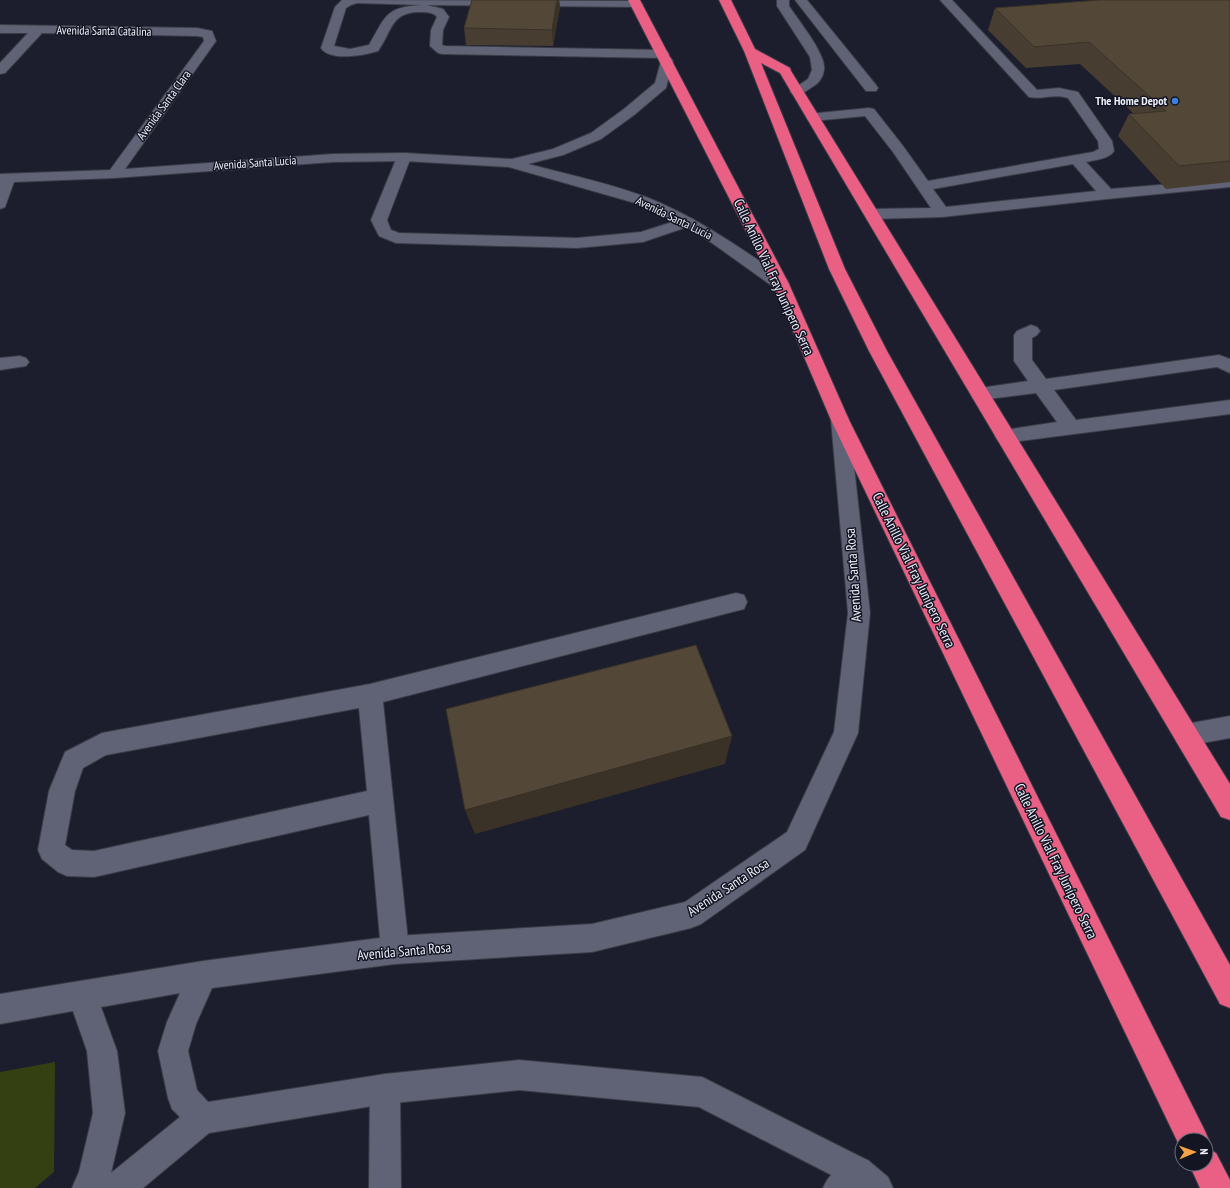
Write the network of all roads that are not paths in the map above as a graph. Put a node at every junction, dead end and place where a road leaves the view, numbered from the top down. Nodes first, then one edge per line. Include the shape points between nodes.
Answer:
1 (725, 0) edge
2 (783, 0) edge
3 (801, 0) edge
4 (946, 0) edge
5 (636, 3) edge
6 (0, 29) edge
7 (38, 30) junction
8 (208, 34) joint
9 (750, 51) junction
10 (665, 58) junction
11 (0, 70) edge
12 (871, 88) dead end
13 (797, 91) junction
14 (813, 117) junction
15 (404, 157) junction
16 (1076, 159) junction
17 (510, 163) junction
18 (114, 174) junction
19 (4, 178) edge
20 (1230, 183) edge
21 (924, 186) junction
22 (1107, 194) junction
23 (0, 204) edge
24 (942, 212) junction
25 (872, 214) junction
26 (688, 222) junction
27 (781, 284) junction
28 (1031, 331) dead end
29 (20, 362) dead end
30 (0, 364) edge
31 (1230, 367) edge
32 (1039, 385) junction
33 (980, 394) junction
34 (1230, 407) edge
35 (840, 420) junction
36 (1071, 427) junction
37 (1005, 436) junction
38 (736, 602) dead end
39 (370, 695) junction
40 (1230, 727) edge
41 (1186, 735) junction
42 (381, 800) junction
43 (1230, 808) edge
44 (395, 950) junction
45 (202, 975) junction
46 (82, 994) junction
47 (1230, 994) edge
48 (0, 1009) edge
49 (385, 1089) junction
50 (202, 1120) junction
51 (1190, 1132) edge
52 (1209, 1172) edge
53 (858, 1183) edge
54 (88, 1188) edge
55 (118, 1188) edge
56 (385, 1188) edge
57 (1217, 1188) edge

1 - 9 highway
2 - 13 street via 783,6 816,57 818,70 813,82
3 - 12 street
4 - 16 street via 1034,94 1059,91 1073,95 1105,141 1107,151 1096,156
5 - 10 highway, Calle Anillo Vial Fray Junípero Serra
5 - 10 street via 357,0 342,6 327,48 340,52 374,48 393,15 406,10 426,8 439,12 443,17 437,30 436,46 442,50
6 - 7 street, Avenida Santa Catalina
7 - 8 street, Avenida Santa Catalina
7 - 11 street
8 - 18 street, Avenida Santa Clara via 210,41
9 - 13 highway via 785,71
9 - 47 highway via 837,269 878,351
10 - 17 street, Avenida Santa Lucía via 661,85 596,136 558,152
10 - 27 highway, Calle Anillo Vial Fray Junípero Serra
13 - 14 highway
14 - 21 street via 869,112
14 - 25 highway
15 - 17 street, Avenida Santa Lucía
15 - 18 street, Avenida Santa Lucía via 333,158
15 - 26 street via 379,220 385,233 396,238 577,243 643,237
16 - 21 street
16 - 22 street
17 - 26 street, Avenida Santa Lucía via 640,200
18 - 19 street, Avenida Santa Lucía
19 - 23 street
20 - 22 street
21 - 24 street
22 - 24 street
24 - 25 street
25 - 33 highway
26 - 27 street, Avenida Santa Lucía
27 - 35 highway, Calle Anillo Vial Fray Junípero Serra
28 - 32 street via 1023,335 1023,361
29 - 30 street
31 - 32 street via 1219,361
32 - 33 street
32 - 36 street
33 - 37 highway
34 - 36 street
35 - 44 street, Avenida Santa Rosa via 859,613 846,733 796,841 691,914 592,938
35 - 51 highway, Calle Anillo Vial Fray Junípero Serra
36 - 37 street
37 - 41 highway
38 - 39 street
39 - 42 street
39 - 42 street via 102,744 74,760 62,791 51,850 66,863 94,864
40 - 41 street
41 - 43 highway
42 - 44 street
44 - 45 street, Avenida Santa Rosa
45 - 46 street, Avenida Santa Rosa
45 - 50 street via 173,1051 183,1098
46 - 48 street, Avenida Santa Rosa
46 - 54 street via 102,1052 109,1113 94,1177
49 - 50 street
49 - 53 street via 519,1075 702,1092
49 - 56 street
50 - 55 street
52 - 57 highway

